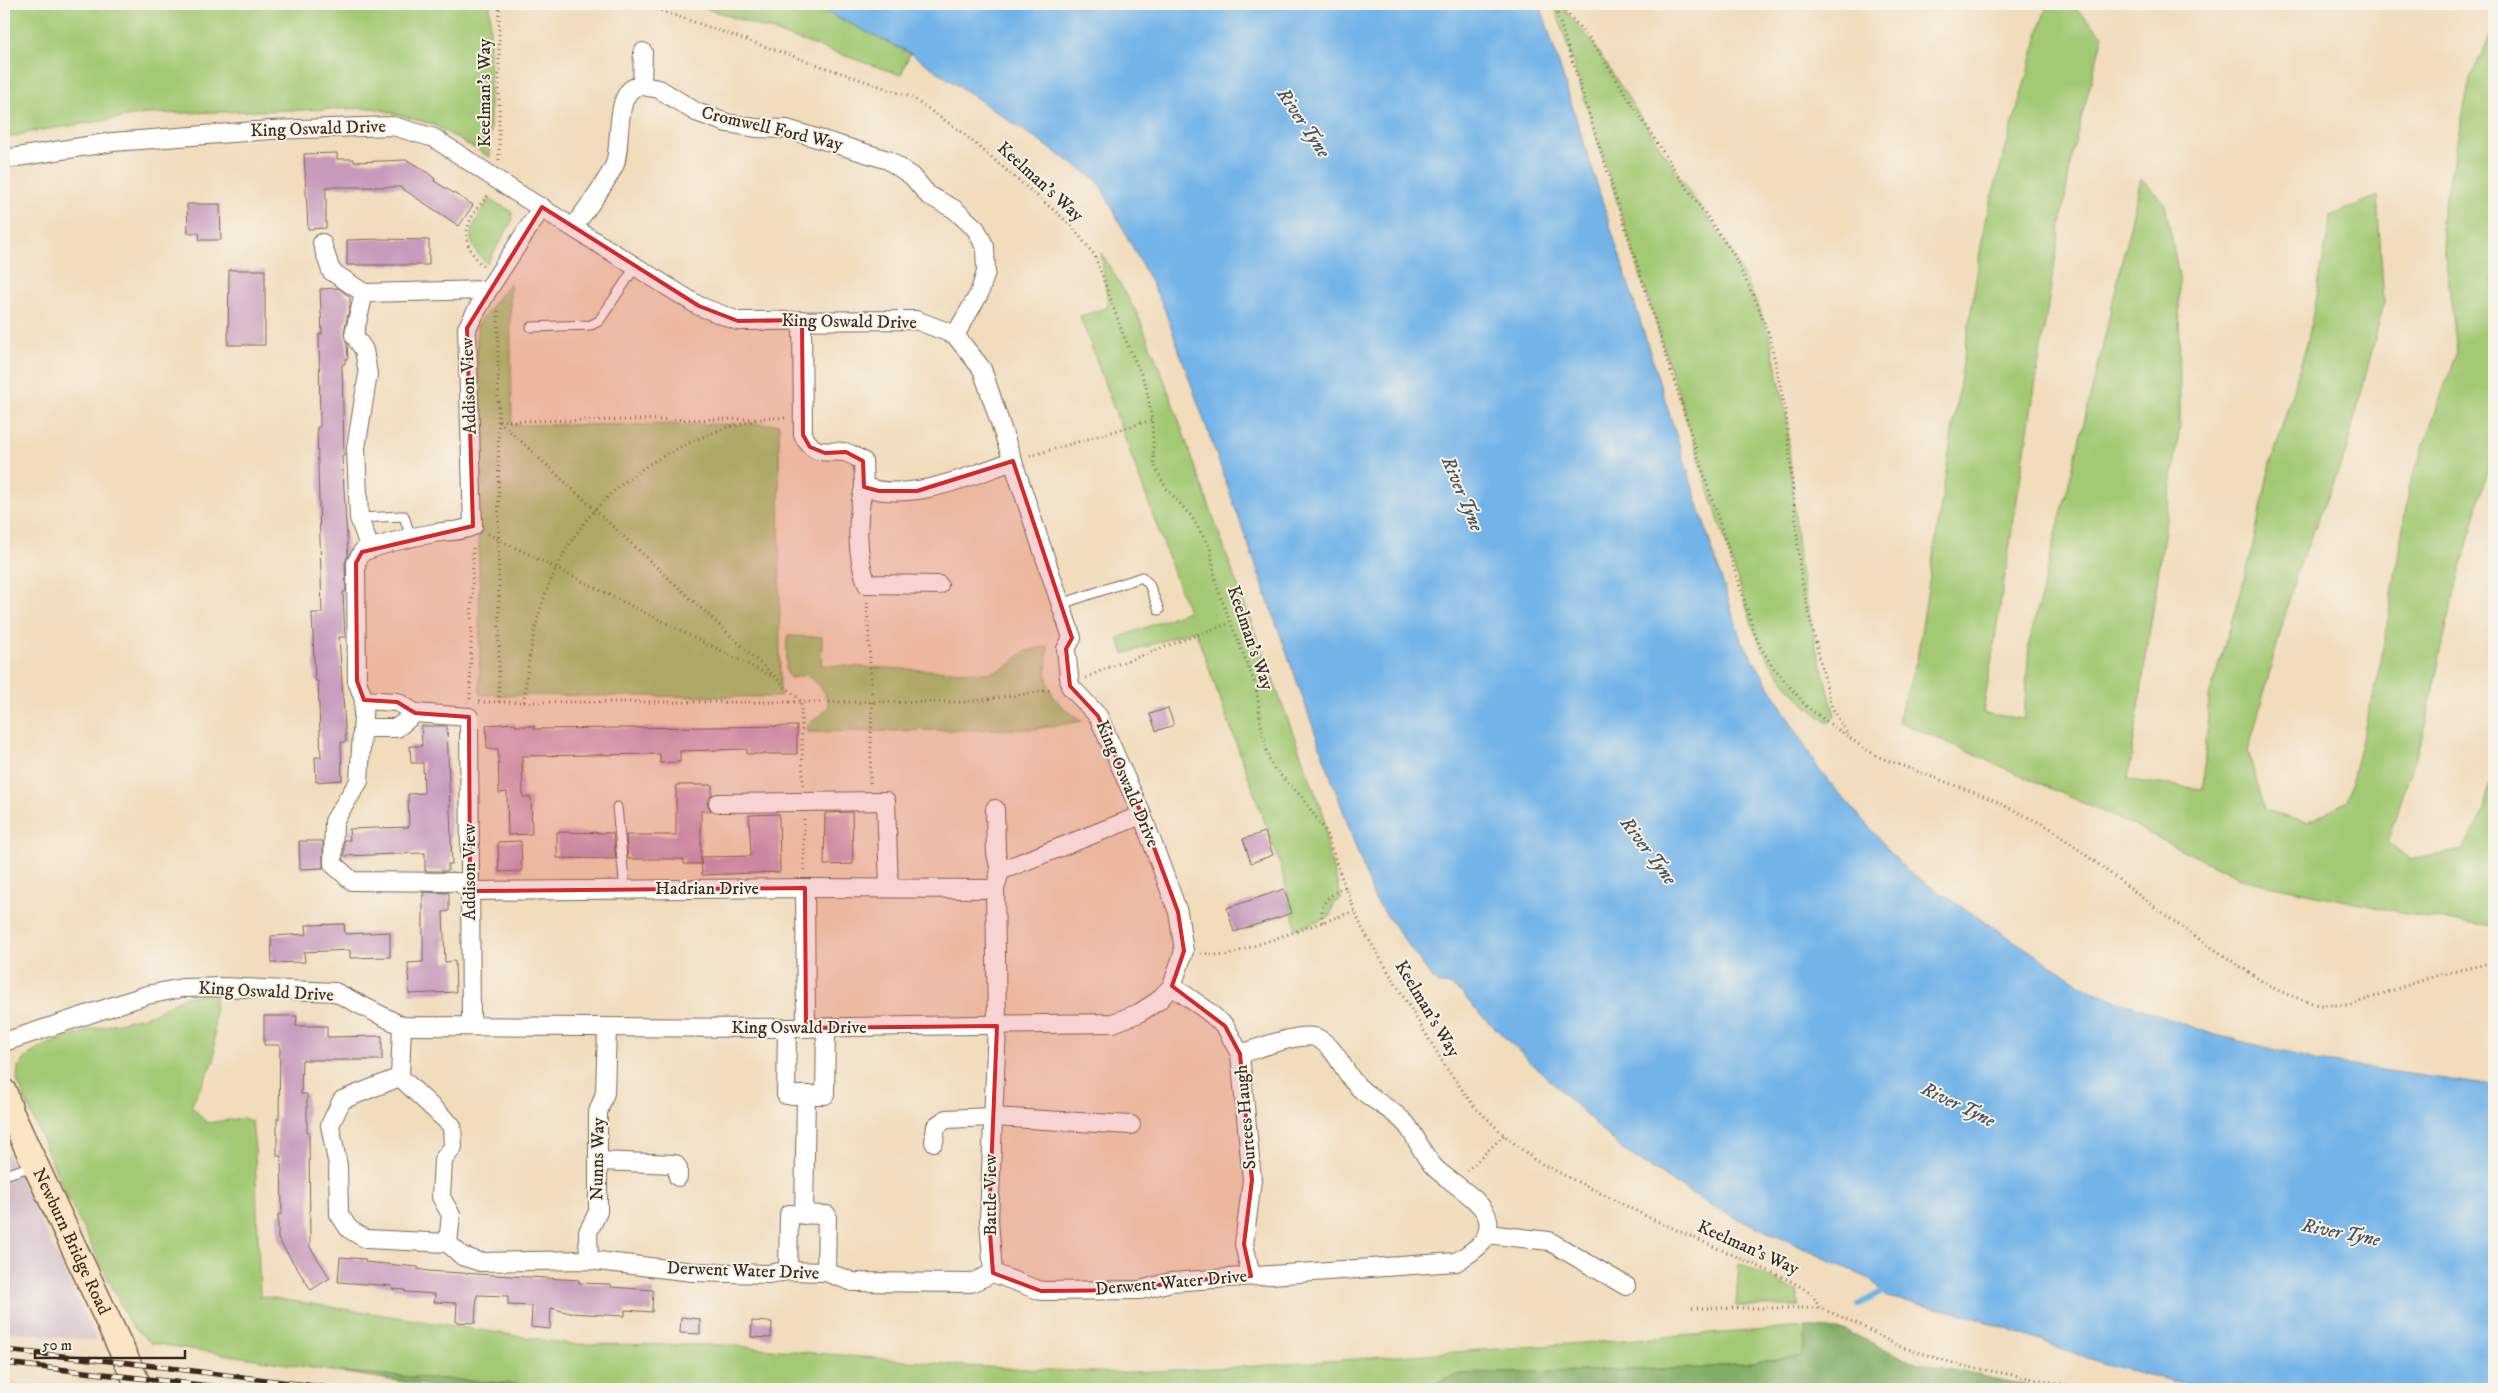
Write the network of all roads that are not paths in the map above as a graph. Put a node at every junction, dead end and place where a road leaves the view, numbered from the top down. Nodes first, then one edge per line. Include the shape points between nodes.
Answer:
1 (643, 52) dead end
2 (642, 86) junction
3 (4, 159) edge
4 (542, 207) junction
5 (574, 227) junction
6 (322, 243) dead end
7 (636, 266) junction
8 (492, 284) junction
9 (364, 293) junction
10 (802, 320) junction
11 (531, 327) dead end
12 (955, 335) junction
13 (1013, 461) junction
14 (864, 487) junction
15 (360, 518) junction
16 (411, 538) junction
17 (370, 549) junction
18 (939, 586) dead end
19 (1061, 604) junction
20 (1159, 610) dead end
21 (364, 700) junction
22 (415, 712) junction
23 (363, 728) junction
24 (718, 803) dead end
25 (617, 807) dead end
26 (995, 809) dead end
27 (1142, 815) junction
28 (1000, 872) junction
29 (805, 888) junction
30 (889, 888) junction
31 (995, 889) junction
32 (625, 890) junction
33 (470, 891) junction
34 (1172, 986) junction
35 (402, 1026) junction
36 (470, 1026) junction
37 (997, 1026) junction
38 (607, 1028) junction
39 (787, 1028) junction
40 (806, 1028) junction
41 (826, 1028) junction
42 (4, 1042) edge
43 (1240, 1054) junction
44 (400, 1077) junction
45 (4, 1092) edge
46 (806, 1095) junction
47 (992, 1117) junction
48 (1131, 1125) dead end
49 (934, 1142) dead end
50 (599, 1161) junction
51 (36, 1166) junction
52 (4, 1175) edge
53 (678, 1177) dead end
54 (804, 1214) junction
55 (1487, 1234) junction
56 (448, 1243) junction
57 (589, 1260) junction
58 (788, 1271) junction
59 (826, 1272) junction
60 (993, 1274) junction
61 (1251, 1276) junction
62 (1626, 1286) dead end
63 (140, 1389) edge

1 - 2 street
2 - 5 street via 635,85 628,90 615,165
2 - 12 street, Cromwell Ford Way via 659,89 696,112 727,122 756,128 787,129 888,160 912,176 928,195 954,208 976,229 985,247 986,272 979,294
3 - 4 street, King Oswald Drive via 113,142 270,130 393,126 434,138
4 - 5 street, King Oswald Drive
4 - 8 street, Addison View
5 - 7 street, King Oswald Drive
6 - 9 street via 332,272
7 - 10 street, King Oswald Drive via 700,306 738,321
7 - 11 lane via 600,321 590,325
8 - 9 street
8 - 16 street, Addison View via 467,328 473,526 458,532 437,532
9 - 15 street via 354,335 364,350 368,374 356,448
10 - 12 street, King Oswald Drive via 916,320
10 - 14 street via 803,435 810,447 825,453 846,452 862,461
12 - 13 street via 982,369
13 - 14 street via 917,491 879,492
13 - 19 street
14 - 18 street via 859,506 860,566 866,584
15 - 16 lane via 404,516
15 - 17 street
16 - 17 street
17 - 21 street via 362,552 356,563 357,681
19 - 20 lane via 1142,577 1149,584
19 - 27 street, King Oswald Drive via 1072,638 1066,649 1070,686 1098,716
21 - 22 street via 397,702
21 - 23 street
22 - 23 street via 397,728
22 - 33 street, Addison View via 470,717
23 - 33 street via 359,781 334,821 333,864 352,881 459,882
24 - 30 street via 886,801
25 - 32 lane
26 - 28 street
27 - 28 street
27 - 34 street, King Oswald Drive via 1178,912 1184,951
28 - 31 street, Battle View
29 - 30 street, Hadrian Drive
29 - 32 street, Hadrian Drive
29 - 40 street
30 - 31 street, Hadrian Drive
31 - 37 street, Battle View
32 - 33 street, Hadrian Drive
33 - 36 street, Addison View
34 - 37 street, King Oswald Drive via 1158,1001 1139,1013 1113,1023
34 - 43 street, Surtees Haugh via 1225,1026
35 - 36 street, King Oswald Drive
35 - 42 street, King Oswald Drive via 335,992 182,988 147,995
35 - 44 street
36 - 38 street, King Oswald Drive
37 - 41 street, King Oswald Drive
37 - 47 street, Battle View
38 - 39 street, King Oswald Drive
38 - 50 street, Nunns Way via 605,1093 598,1112
39 - 40 street, King Oswald Drive
39 - 46 street via 786,1095
40 - 41 street, King Oswald Drive
41 - 46 street via 825,1095
43 - 55 street via 1299,1037 1315,1037 1328,1045 1353,1082 1407,1125 1435,1168 1484,1209 1488,1220
43 - 61 street, Surtees Haugh via 1252,1180 1244,1244
44 - 56 street via 452,1126 453,1146 444,1160 441,1197 451,1215
44 - 56 street via 342,1100 330,1125 338,1166 339,1214 349,1229 366,1239
45 - 51 street, Newburn Bridge Road
46 - 54 street
47 - 48 street
47 - 49 street via 946,1119 936,1126
47 - 60 street, Battle View via 988,1220
50 - 53 street via 675,1164
50 - 57 street, Nunns Way via 598,1212 588,1232
51 - 52 lane
51 - 63 street, Newburn Bridge Road
54 - 58 street via 789,1214
54 - 59 street via 827,1215
55 - 61 street, Derwent Water Drive via 1480,1247 1456,1262
55 - 62 street via 1549,1241
56 - 57 street, Derwent Water Drive via 462,1256 480,1262
57 - 58 street, Derwent Water Drive via 693,1272 768,1274
58 - 59 street, Derwent Water Drive
59 - 60 street, Derwent Water Drive via 853,1282 971,1282
60 - 61 street, Derwent Water Drive via 1041,1291 1140,1290 1172,1282

